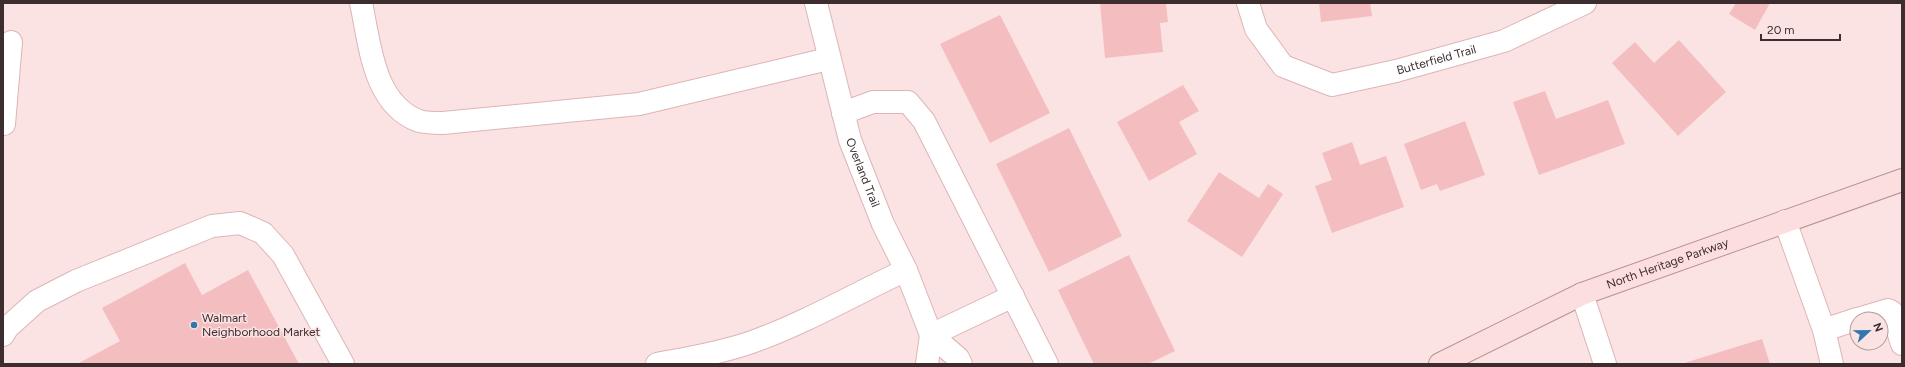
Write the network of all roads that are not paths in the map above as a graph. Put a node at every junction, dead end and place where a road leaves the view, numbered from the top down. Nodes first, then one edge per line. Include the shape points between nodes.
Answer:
1 (361, 3) edge
2 (816, 3) edge
3 (1248, 3) edge
4 (1585, 3) edge
5 (11, 42) dead end
6 (828, 59) junction
7 (843, 113) junction
8 (4, 124) edge
9 (1902, 180) edge
10 (1785, 221) junction
11 (906, 270) junction
12 (1582, 294) junction
13 (1013, 296) junction
14 (1885, 311) edge
15 (1849, 322) edge
16 (1824, 330) junction
17 (3, 335) edge
18 (931, 335) junction
19 (1902, 344) edge
20 (342, 364) edge
21 (657, 364) edge
22 (927, 364) edge
23 (961, 364) edge
24 (1047, 364) edge
25 (1440, 364) edge
26 (1605, 364) edge
27 (1832, 364) edge

1 - 6 street via 376,71 388,97 405,114 420,122 443,123 638,104
2 - 6 street, Overland Trail
3 - 4 street, Butterfield Trail via 1256,29 1283,66 1332,85 1396,71 1504,41
5 - 8 street
6 - 7 street, Overland Trail
7 - 11 street, Overland Trail via 850,140 883,224
7 - 13 street via 873,102 908,102 924,121
9 - 10 main road, North Heritage Parkway
10 - 12 main road, North Heritage Parkway
10 - 16 street
11 - 18 street, Overland Trail
11 - 21 street via 751,342 720,352
12 - 25 main road, North Heritage Parkway
12 - 26 street
13 - 18 street
13 - 24 street
14 - 19 street via 1892,312
15 - 16 street
16 - 27 street
17 - 20 street via 8,327 37,301 76,281 212,226 240,223 263,233 283,255
18 - 22 street, Overland Trail
18 - 23 street, Overland Trail via 958,358

